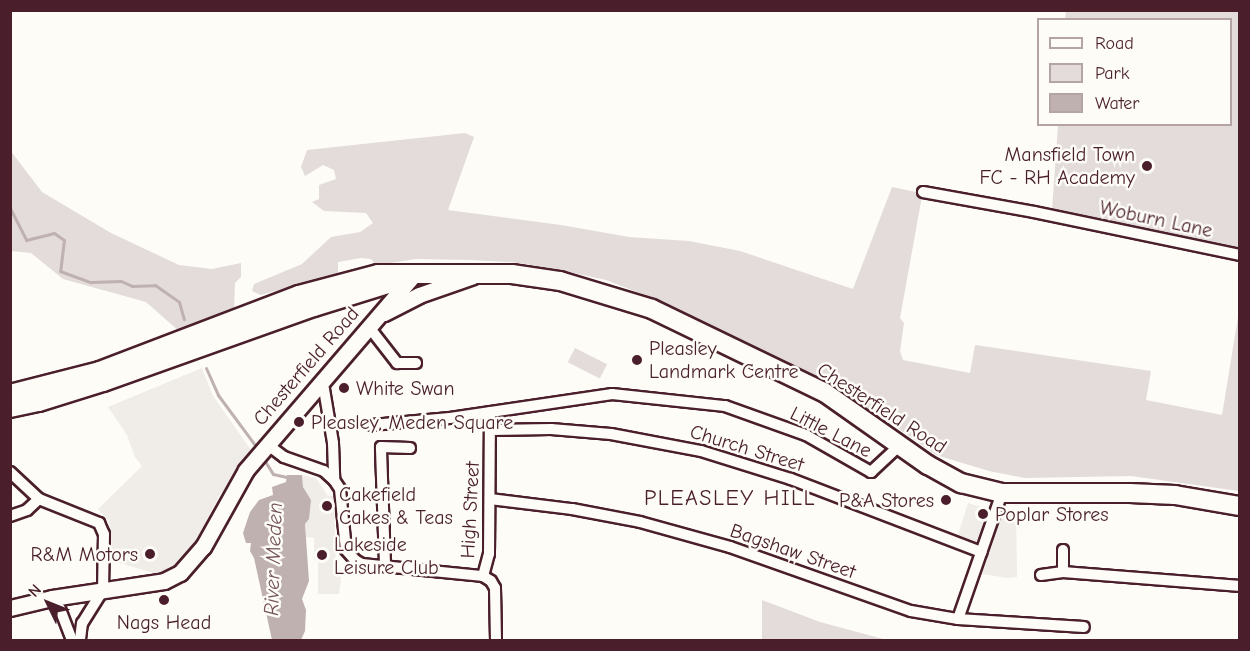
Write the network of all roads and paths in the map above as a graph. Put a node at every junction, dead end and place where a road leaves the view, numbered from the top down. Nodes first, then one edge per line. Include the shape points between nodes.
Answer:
1 (923, 192) dead end
2 (1239, 255) edge
3 (480, 273) junction
4 (414, 275) junction
5 (381, 314) junction
6 (369, 327) junction
7 (416, 363) dead end
8 (319, 385) junction
9 (10, 394) edge
10 (10, 408) edge
11 (490, 412) junction
12 (372, 425) dead end
13 (492, 430) junction
14 (267, 446) junction
15 (899, 446) junction
16 (410, 448) dead end
17 (10, 472) edge
18 (334, 480) junction
19 (1002, 493) junction
20 (39, 499) junction
21 (490, 499) junction
22 (1239, 506) edge
23 (10, 516) edge
24 (1063, 550) dead end
25 (981, 552) junction
26 (385, 564) junction
27 (1063, 572) junction
28 (1041, 574) dead end
29 (483, 576) junction
30 (1239, 586) edge
31 (103, 590) junction
32 (52, 598) junction
33 (10, 608) edge
34 (958, 619) junction
35 (1084, 627) dead end
36 (72, 640) edge
37 (80, 640) edge
38 (496, 640) edge

1 - 2 street, Woburn Lane
3 - 4 highway, Chesterfield Road
3 - 5 street, Chesterfield Road via 419,295
3 - 15 highway, Chesterfield Road via 560,281 652,309 824,392
4 - 5 street, Chesterfield Road
4 - 9 highway via 378,274 308,293 100,370
4 - 10 highway via 103,382
5 - 6 street, Chesterfield Road
6 - 7 street via 397,363
6 - 8 street, Chesterfield Road
8 - 14 street, Chesterfield Road
8 - 18 street via 324,389 333,442
11 - 12 street
11 - 13 street, High Street
11 - 15 street, Little Lane via 612,394 724,406 806,435 871,472
13 - 21 street, High Street
13 - 25 street, Church Street via 611,434 701,451 791,479
14 - 18 street via 284,457 324,471
14 - 31 street, Chesterfield Road via 236,486 204,547 180,573 164,580
15 - 19 highway, Chesterfield Road via 961,483
16 - 26 street via 381,447
17 - 20 street
18 - 26 street via 340,489 345,550 362,564
19 - 22 highway, Chesterfield Road via 1130,492
19 - 25 street
20 - 23 street via 27,510
20 - 31 street via 99,523 104,534
21 - 29 street, High Street via 489,554
21 - 34 street, Bagshaw Street via 640,522 730,547 911,611
24 - 27 street
25 - 34 street
26 - 29 street
27 - 28 street
27 - 30 street
29 - 38 street, High Street via 495,588
31 - 32 street
31 - 37 street via 82,623
32 - 33 street
32 - 36 street
34 - 35 street, Bagshaw Street

